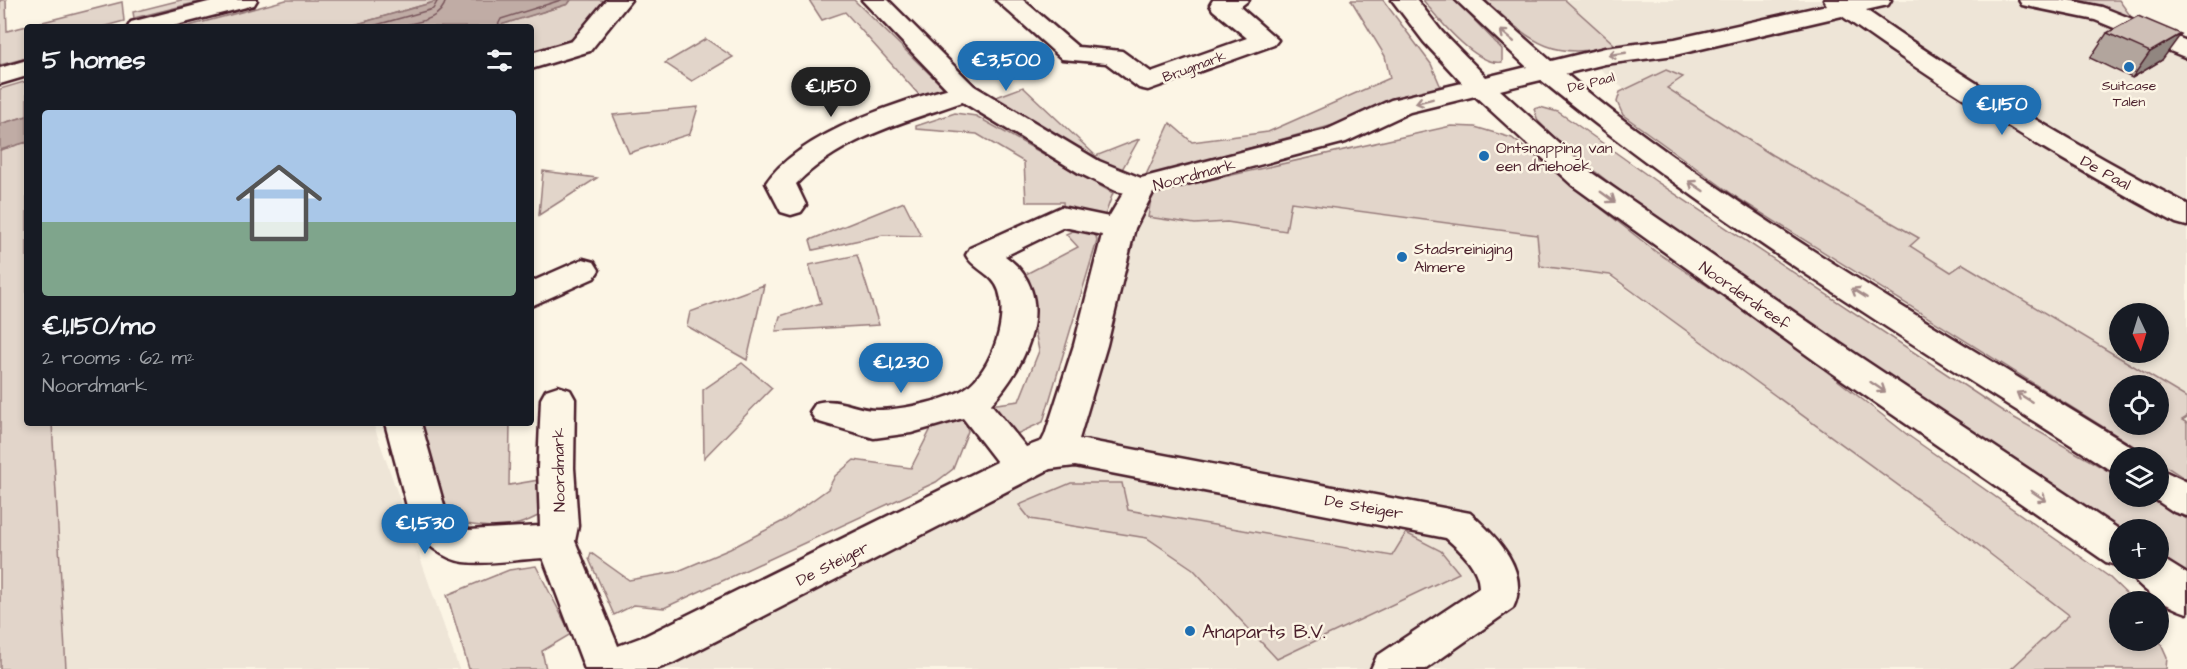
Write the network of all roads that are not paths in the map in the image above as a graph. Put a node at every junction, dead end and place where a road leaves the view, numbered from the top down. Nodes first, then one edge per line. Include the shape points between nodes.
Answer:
1 (245, 0) edge
2 (619, 0) edge
3 (874, 0) edge
4 (1008, 0) edge
5 (1237, 0) edge
6 (1404, 0) edge
7 (1468, 0) edge
8 (1879, 0) edge
9 (2031, 0) edge
10 (2127, 0) edge
11 (1841, 4) edge
12 (152, 24) edge
13 (2161, 39) junction
14 (2187, 50) edge
15 (534, 60) edge
16 (24, 69) edge
17 (0, 76) edge
18 (1558, 79) junction
19 (965, 92) junction
20 (1490, 96) junction
21 (1141, 187) junction
22 (791, 205) dead end
23 (2187, 216) edge
24 (1120, 229) junction
25 (583, 270) dead end
26 (534, 294) edge
27 (558, 399) dead end
28 (971, 402) junction
29 (828, 411) dead end
30 (404, 426) edge
31 (2109, 451) edge
32 (1056, 453) junction
33 (1021, 467) junction
34 (2169, 490) edge
35 (2187, 501) edge
36 (555, 541) junction
37 (2109, 543) edge
38 (2162, 579) edge
39 (2187, 596) edge
40 (606, 669) edge
41 (1392, 669) edge

1 - 12 street
2 - 15 street via 580,46
3 - 19 street, Noordmark
4 - 5 street, Brugmark via 1071,54 1113,56 1148,82 1264,40 1222,5
6 - 20 street, Noorderdreef via 1433,38
18 -> 7 street
8 - 11 street, De Paal
9 - 13 street via 2102,14
10 - 13 street
11 - 18 street, De Paal via 1675,47 1657,65
11 - 23 street, De Paal via 1916,57 2082,159
13 - 14 street
16 - 17 street
18 - 20 street, De Paal
31 -> 18 street via 1653,158
19 - 21 street, Noordmark via 1089,167
19 - 22 street via 822,147 781,183
20 - 21 street, Noordmark via 1394,131 1336,136
20 -> 37 street, Noorderdreef via 1582,179 1694,260
21 - 24 street via 1132,196
24 - 28 street via 1061,218 981,255 1005,271 1015,292 1018,337 999,374
24 - 32 street via 1075,401
25 - 26 street
27 - 36 street, Noordmark via 559,526
28 - 29 street via 911,420 873,424
28 - 33 street
30 - 36 street via 431,525 463,546
32 - 33 street, De Steiger
32 - 41 street, De Steiger via 1075,452 1457,524 1478,543 1499,575 1499,596
33 - 40 street, De Steiger via 658,650
34 - 35 street
36 - 40 street, Noordmark
38 - 39 street

